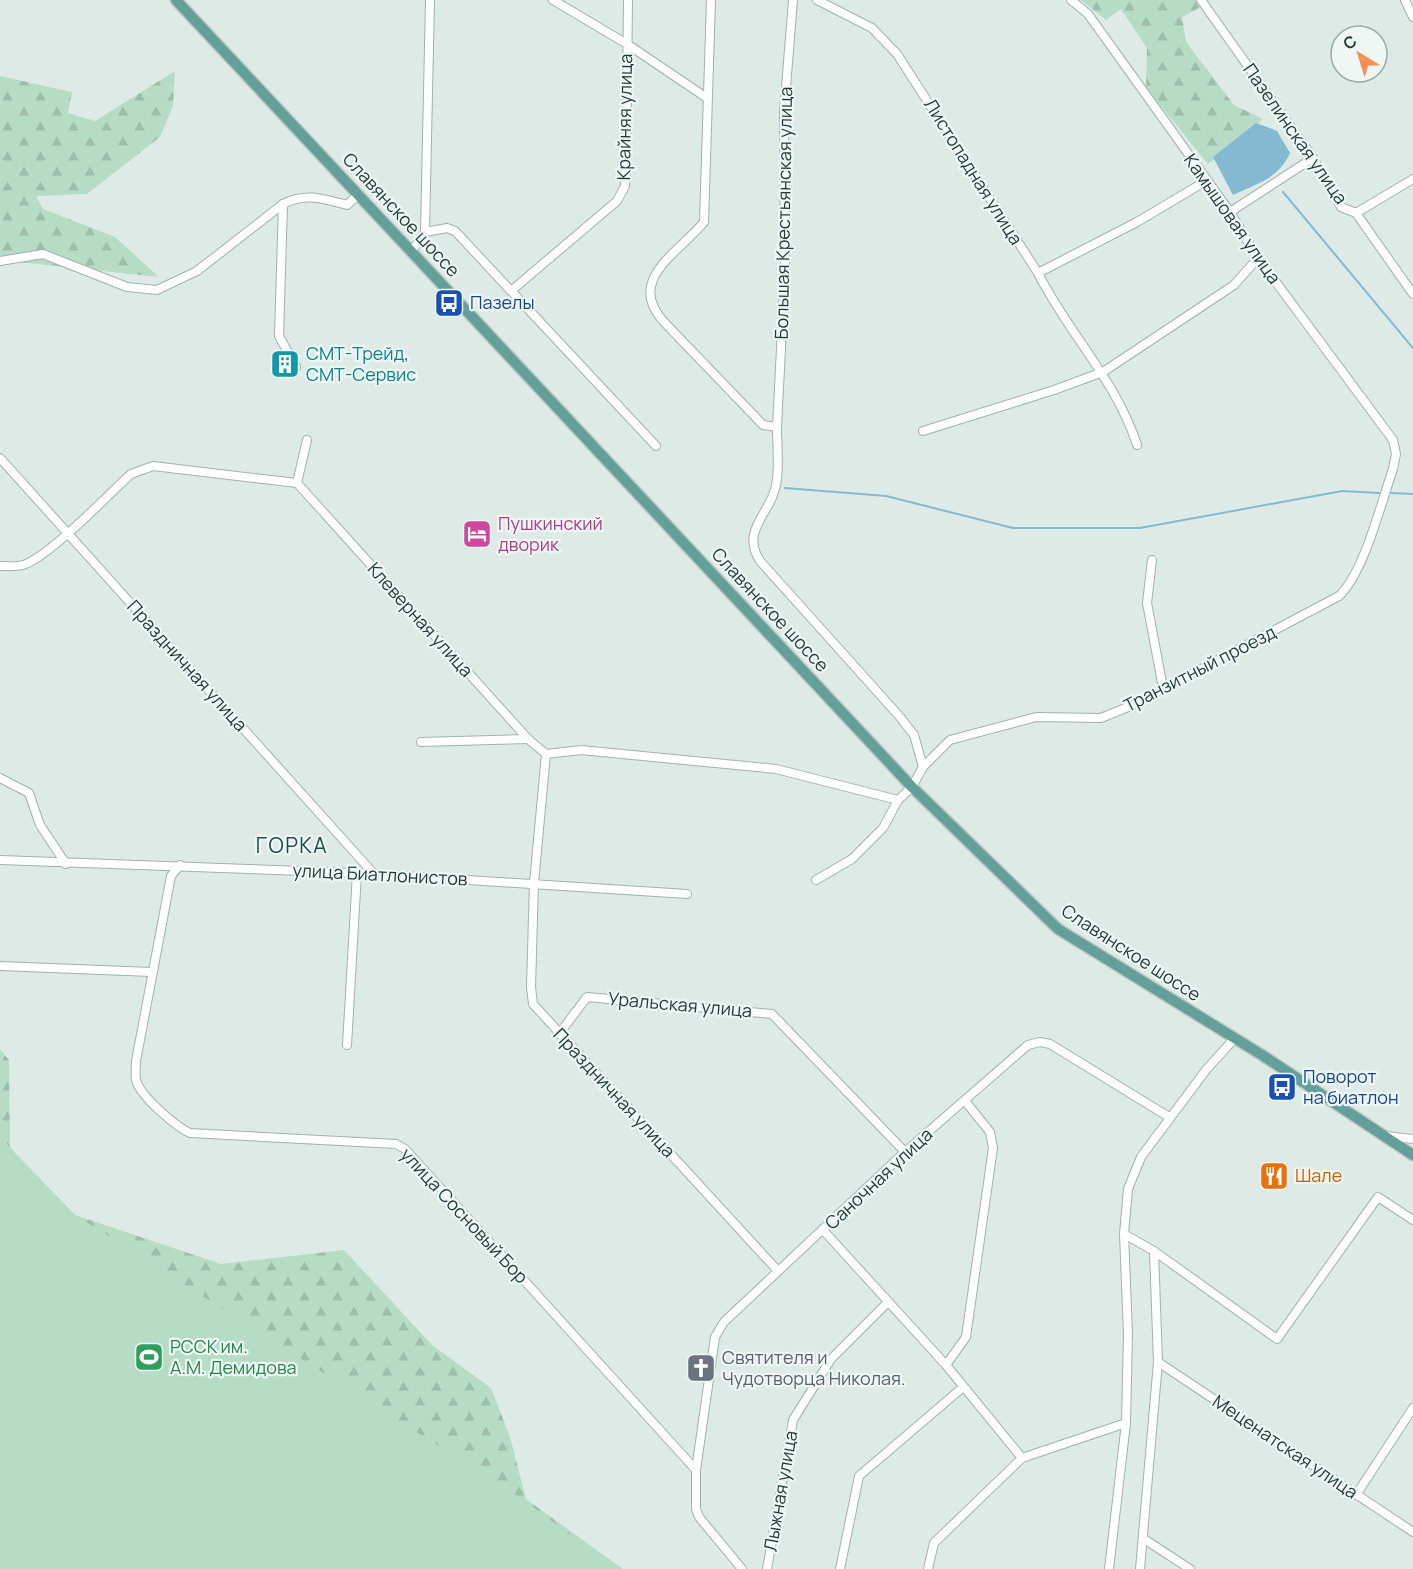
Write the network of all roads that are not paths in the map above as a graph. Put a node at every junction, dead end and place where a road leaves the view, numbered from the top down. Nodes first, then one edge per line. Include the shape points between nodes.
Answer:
1 (176, 0) edge
2 (430, 0) edge
3 (553, 0) edge
4 (628, 0) edge
5 (711, 0) edge
6 (793, 0) edge
7 (817, 0) edge
8 (1071, 0) edge
9 (1201, 0) edge
10 (1405, 0) edge
11 (1413, 16) edge
12 (627, 45) junction
13 (707, 98) junction
14 (1313, 158) junction
15 (1413, 179) edge
16 (1206, 181) junction
17 (359, 194) junction
18 (283, 204) junction
19 (1230, 212) junction
20 (1356, 213) junction
21 (425, 232) junction
22 (412, 251) junction
23 (1258, 258) junction
24 (0, 261) edge
25 (1038, 273) junction
26 (511, 291) junction
27 (1413, 294) edge
28 (296, 367) dead end
29 (1103, 372) junction
30 (777, 427) junction
31 (923, 431) dead end
32 (307, 440) dead end
33 (1393, 440) joint
34 (1137, 445) dead end
35 (656, 446) dead end
36 (0, 458) edge
37 (297, 483) junction
38 (68, 532) junction
39 (1152, 560) dead end
40 (0, 566) edge
41 (1163, 688) junction
42 (528, 739) junction
43 (421, 742) dead end
44 (546, 754) junction
45 (923, 766) junction
46 (0, 778) edge
47 (912, 787) junction
48 (898, 800) junction
49 (0, 860) edge
50 (66, 864) junction
51 (180, 865) junction
52 (357, 873) junction
53 (374, 874) junction
54 (816, 880) dead end
55 (534, 883) junction
56 (687, 894) dead end
57 (0, 966) edge
58 (152, 972) junction
59 (559, 1034) junction
60 (1234, 1038) junction
61 (347, 1045) dead end
62 (965, 1101) junction
63 (1169, 1117) junction
64 (1386, 1136) junction
65 (1413, 1139) edge
66 (906, 1152) junction
67 (1413, 1155) edge
68 (1413, 1220) edge
69 (823, 1230) junction
70 (1124, 1234) junction
71 (1154, 1251) junction
72 (778, 1271) junction
73 (887, 1303) junction
74 (1158, 1362) junction
75 (946, 1365) junction
76 (962, 1388) junction
77 (1413, 1408) edge
78 (1126, 1423) junction
79 (1022, 1458) junction
80 (696, 1470) junction
81 (1356, 1495) junction
82 (1413, 1532) edge
83 (1144, 1539) junction
84 (742, 1569) edge
85 (767, 1569) edge
86 (840, 1569) edge
87 (928, 1569) edge
88 (1109, 1569) edge
89 (1140, 1569) edge
90 (1190, 1569) edge

1 - 17 main road, Славянское шоссе
2 - 21 street
3 - 12 street
4 - 12 street, Крайняя улица
5 - 13 street
6 - 30 street, Большая Крестьянская улица via 784,112 785,270
7 - 25 street, Листопадная улица via 872,28 897,54
8 - 16 street, Камышовая улица via 1088,14
9 - 14 street, Пазелинская улица
10 - 11 street
12 - 13 street
12 - 26 street, Крайняя улица via 626,173 622,194
13 - 30 street via 704,222 653,273 651,296 657,315 681,340 763,424
14 - 19 street
14 - 20 street, Пазелинская улица via 1341,207
15 - 20 street
16 - 19 street, Камышовая улица
16 - 25 street
17 - 18 street via 347,205 308,196
17 - 22 main road, Славянское шоссе
18 - 24 street via 197,271 157,290 127,286 43,255
18 - 28 street via 279,336
19 - 23 street, Камышовая улица
20 - 27 street, Пазелинская улица
21 - 22 street
21 - 26 street via 447,228 455,231
22 - 47 main road, Славянское шоссе
23 - 29 street via 1234,285
23 - 33 street, Камышовая улица
25 - 29 street, Листопадная улица
26 - 35 street
29 - 31 street
29 - 34 street, Листопадная улица via 1128,418
30 - 45 street, Большая Крестьянская улица via 777,480 771,501 752,534 752,549 907,726 914,735
32 - 37 street
33 - 41 street, Транзитный проезд via 1393,469 1348,588 1320,608
36 - 38 street, Праздничная улица
37 - 38 street via 153,466 131,474
37 - 42 street, Клеверная улица
38 - 40 street via 32,561
38 - 53 street, Праздничная улица
39 - 41 street via 1147,603
41 - 45 street, Транзитный проезд via 1101,718 1036,717 950,740
42 - 43 street
42 - 44 street, Клеверная улица
44 - 48 street via 581,750 776,769
44 - 55 street, Праздничная улица
45 - 47 street, Транзитный проезд
46 - 50 street via 29,793 40,825
47 - 48 street, Транзитный проезд
47 - 60 main road, Славянское шоссе via 1058,929
48 - 54 street, Транзитный проезд via 883,828 852,859
49 - 50 street, улица Биатлонистов
50 - 51 street, улица Биатлонистов
51 - 52 street, улица Биатлонистов
51 - 58 street, улица Сосновый Бор via 171,876
52 - 53 street, улица Биатлонистов
52 - 61 street
53 - 55 street, улица Биатлонистов
55 - 56 street, улица Биатлонистов
55 - 59 street, Праздничная улица via 533,1004
57 - 58 street
58 - 80 street, улица Сосновый Бор via 136,1079 170,1120 190,1133 396,1144 405,1149
59 - 66 street, Уральская улица via 587,997 772,1014
59 - 72 street, Праздничная улица
60 - 63 street
60 - 64 main road, Славянское шоссе
62 - 63 street, Саночная улица via 1028,1045 1040,1042 1050,1044
62 - 66 street, Саночная улица
62 - 75 street via 990,1132 993,1148 966,1337
63 - 70 street via 1141,1157 1128,1189
64 - 65 street
64 - 67 main road, Славянское шоссе
66 - 69 street, Саночная улица
68 - 71 street via 1378,1197 1277,1339
69 - 72 street, Саночная улица
69 - 73 street
70 - 71 street
70 - 78 street
71 - 74 street
72 - 80 street, Саночная улица via 724,1322 715,1337
73 - 75 street
73 - 85 street, Лыжная улица via 831,1359 793,1420
74 - 81 street, Меценатская улица
74 - 83 street
75 - 76 street
76 - 79 street
76 - 86 street via 859,1476
77 - 81 street
78 - 79 street
78 - 88 street
79 - 87 street via 934,1543
80 - 84 street via 699,1517
81 - 82 street, Меценатская улица
83 - 89 street
83 - 90 street

